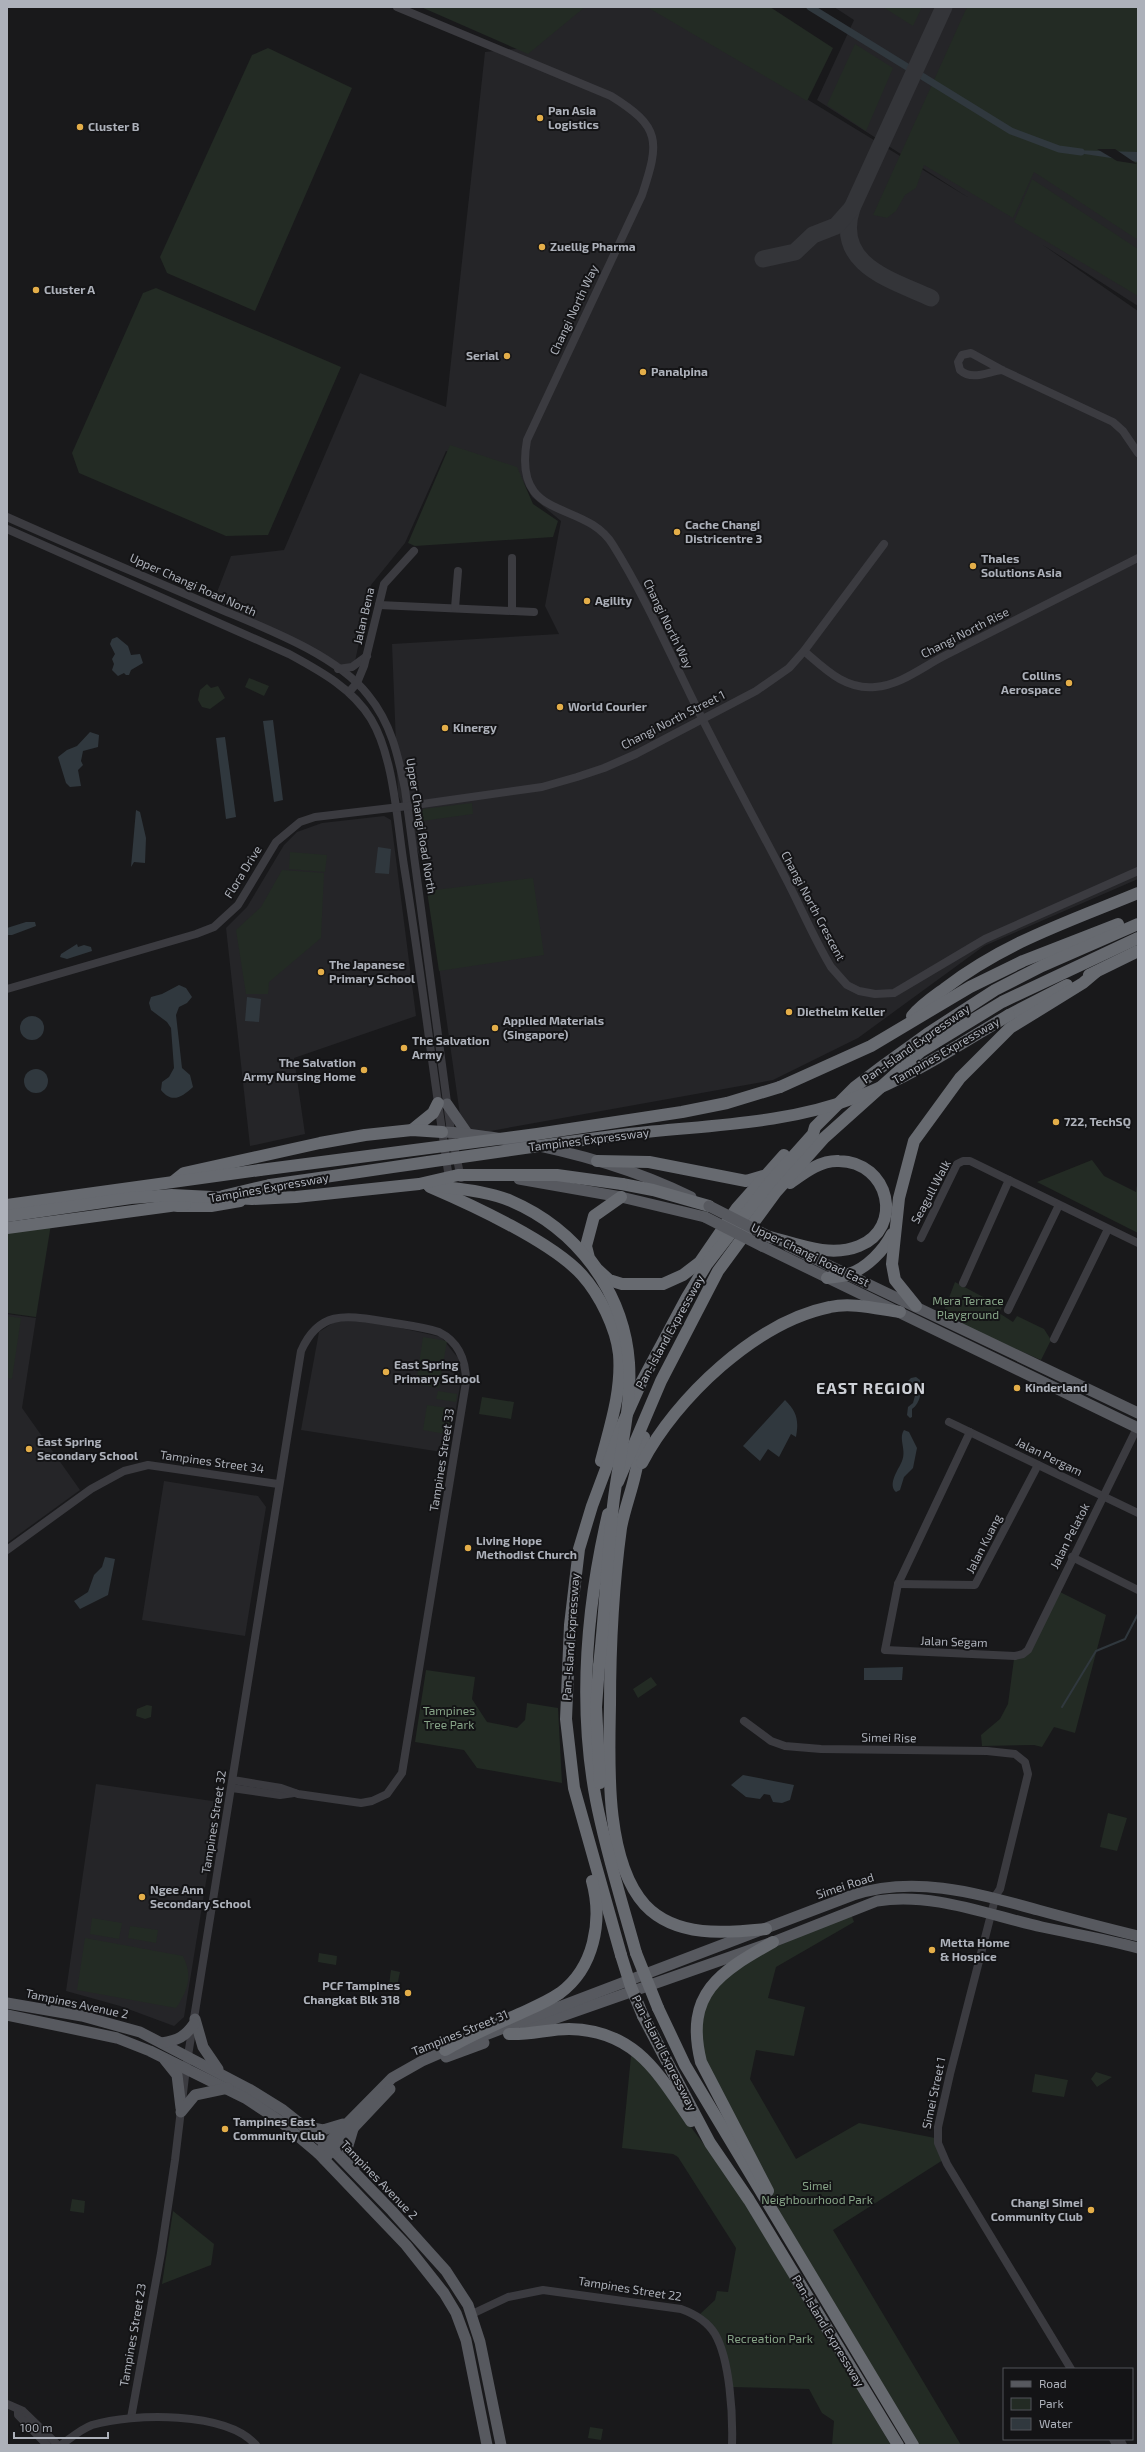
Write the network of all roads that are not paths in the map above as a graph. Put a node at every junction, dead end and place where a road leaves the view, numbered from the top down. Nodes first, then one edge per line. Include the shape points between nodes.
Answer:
1 (397, 7) edge
2 (1002, 370) junction
3 (1138, 453) edge
4 (7, 517) edge
5 (7, 529) edge
6 (884, 544) dead end
7 (414, 551) dead end
8 (512, 558) dead end
9 (1138, 558) edge
10 (122, 566) junction
11 (458, 571) dead end
12 (123, 581) junction
13 (379, 605) junction
14 (455, 608) junction
15 (512, 611) junction
16 (534, 612) dead end
17 (804, 651) junction
18 (367, 656) junction
19 (338, 669) junction
20 (357, 683) junction
21 (349, 692) junction
22 (702, 719) junction
23 (408, 806) junction
24 (396, 807) junction
25 (1138, 871) edge
26 (1138, 893) edge
27 (1138, 917) edge
28 (1138, 924) edge
29 (1138, 938) edge
30 (1138, 951) edge
31 (1096, 972) junction
32 (7, 989) edge
33 (902, 1028) junction
34 (443, 1103) junction
35 (815, 1127) junction
36 (412, 1130) junction
37 (446, 1132) junction
38 (467, 1133) junction
39 (489, 1137) junction
40 (597, 1161) junction
41 (764, 1175) junction
42 (642, 1177) junction
43 (449, 1178) junction
44 (461, 1178) junction
45 (1009, 1180) junction
46 (174, 1181) junction
47 (420, 1184) junction
48 (776, 1192) junction
49 (621, 1197) junction
50 (469, 1204) junction
51 (7, 1205) edge
52 (1059, 1205) junction
53 (177, 1206) junction
54 (192, 1206) junction
55 (707, 1211) junction
56 (7, 1216) edge
57 (7, 1228) edge
58 (895, 1229) junction
59 (1108, 1229) junction
60 (7, 1236) edge
61 (921, 1238) dead end
62 (766, 1242) junction
63 (1138, 1243) edge
64 (849, 1274) junction
65 (826, 1278) junction
66 (963, 1283) dead end
67 (878, 1289) junction
68 (877, 1302) junction
69 (916, 1306) junction
70 (1008, 1310) dead end
71 (900, 1312) junction
72 (1054, 1339) dead end
73 (673, 1360) junction
74 (1138, 1413) edge
75 (949, 1422) dead end
76 (1138, 1428) edge
77 (970, 1432) junction
78 (1038, 1465) junction
79 (635, 1477) junction
80 (278, 1487) junction
81 (1103, 1496) junction
82 (592, 1506) junction
83 (1138, 1513) edge
84 (7, 1550) edge
85 (1072, 1557) junction
86 (898, 1584) junction
87 (1138, 1590) edge
88 (1023, 1654) joint
89 (610, 1704) junction
90 (744, 1721) dead end
91 (599, 1751) junction
92 (1028, 1774) joint
93 (232, 1784) junction
94 (574, 1788) junction
95 (999, 1896) junction
96 (624, 1908) junction
97 (994, 1915) junction
98 (766, 1929) junction
99 (1138, 1936) edge
100 (773, 1942) junction
101 (1138, 1948) edge
102 (640, 1982) junction
103 (7, 2003) edge
104 (7, 2015) edge
105 (195, 2022) junction
106 (509, 2034) junction
107 (162, 2043) junction
108 (445, 2050) junction
109 (188, 2056) junction
110 (162, 2057) junction
111 (186, 2068) junction
112 (224, 2075) junction
113 (229, 2088) junction
114 (181, 2110) junction
115 (351, 2124) junction
116 (304, 2126) junction
117 (710, 2143) junction
118 (329, 2146) junction
119 (321, 2156) junction
120 (355, 2172) junction
121 (789, 2240) junction
122 (433, 2257) junction
123 (444, 2293) junction
124 (472, 2314) junction
125 (1070, 2368) edge
126 (1076, 2368) edge
127 (7, 2404) edge
128 (18, 2410) junction
129 (131, 2418) junction
130 (47, 2445) edge
131 (58, 2445) edge
132 (61, 2445) edge
133 (256, 2445) edge
134 (488, 2445) edge
135 (501, 2445) edge
136 (732, 2445) edge
137 (898, 2445) edge
138 (913, 2445) edge

1 - 22 street, Changi North Way via 611,96 636,112 651,134 654,145 653,163 642,195 527,440 524,469 532,487 545,502 595,527 607,536 636,585
2 - 2 street via 976,376 967,375 960,370 958,362 962,355 970,353
2 - 3 street via 1113,422 1124,431
4 - 10 street, Upper Changi Road North
5 - 12 street, Upper Changi Road North
6 - 17 street, Changi North Street 1
7 - 13 street, Jalan Bena via 387,580
8 - 15 street
9 - 17 street, Changi North Rise via 894,684 867,687 841,682
10 - 12 street
10 - 19 street, Upper Changi Road North via 306,647
11 - 14 street
12 - 21 street, Upper Changi Road North via 289,654 316,668
13 - 14 street
13 - 18 street, Jalan Bena
14 - 15 street
15 - 16 street
17 - 22 street, Changi North Street 1 via 789,668 756,691
18 - 19 street via 352,667
18 - 20 street, Jalan Bena
19 - 20 street, Upper Changi Road North
20 - 21 street, Jalan Bena
20 - 23 street, Upper Changi Road North via 368,694 385,720 399,760
21 - 24 street, Upper Changi Road North via 371,719 382,741
22 - 23 street, Changi North Street 1 via 636,754 582,776 542,787
22 - 25 street, Changi North Crescent via 819,947 831,967 847,985 859,991 888,994 904,989 985,939
23 - 24 street, Flora Drive
23 - 34 street, Upper Changi Road North
24 - 32 street, Flora Drive via 315,817 300,822 276,842 238,905 214,927
24 - 34 street, Upper Changi Road North
26 - 33 highway via 998,952 918,1009
27 - 33 highway, Tampines Expressway via 1023,961 970,987
28 - 35 highway, Pan-Island Expressway via 1042,966 995,990 927,1034 855,1087
29 - 48 highway, Pan-Island Expressway via 1002,1002 920,1052 824,1138
30 - 31 highway, Tampines Expressway
31 - 53 highway, Tampines Expressway, bridge via 1009,1015 898,1080 856,1098 813,1110 772,1118 608,1137 270,1185
31 - 58 highway via 1083,983 1010,1028 960,1078 914,1140 898,1198
33 - 46 highway, Tampines Expressway, bridge via 838,1063 780,1087 727,1103 537,1134
34 - 36 highway
34 - 37 street, Upper Changi Road North
34 - 38 main road
35 - 41 highway via 809,1129
35 - 82 highway, Pan-Island Expressway via 813,1134 771,1181 707,1264 687,1297 641,1383
36 - 37 highway
36 - 46 highway via 320,1143 184,1173
37 - 38 main road, Upper Changi Road East
37 - 43 street, Upper Changi Road North
37 - 44 street, Upper Changi Road North
38 - 39 main road, Upper Changi Road East
39 - 40 main road, Upper Changi Road East
39 - 42 main road, Upper Changi Road East via 498,1144 618,1175
40 - 41 highway via 649,1162 746,1181
40 - 42 main road, Upper Changi Road East
41 - 49 highway via 737,1208 700,1262 683,1275 663,1284 636,1285 609,1280 596,1269 589,1258 586,1246 594,1216
42 - 55 main road, Upper Changi Road East via 669,1186
43 - 44 main road, Upper Changi Road East
43 - 47 highway
43 - 50 highway via 452,1188
44 - 49 main road, Upper Changi Road East via 511,1178
45 - 52 street, Seagull Walk
45 - 61 street, Seagull Walk via 970,1161 958,1164
45 - 66 street
46 - 51 highway, Tampines Expressway
47 - 50 highway
47 - 54 highway
47 - 55 highway, bridge via 458,1175 557,1175 653,1190
47 - 56 highway, bridge via 252,1199 172,1195 131,1198
47 - 91 highway, bridge via 492,1195 510,1200 543,1217 588,1258 614,1300 624,1333 629,1363 599,1666 596,1707
48 - 62 highway via 814,1167 839,1161 863,1167 879,1180 886,1198 885,1216 876,1236 859,1247 818,1250
48 - 73 highway, Pan-Island Expressway via 718,1271
49 - 55 main road, Upper Changi Road East
50 - 82 highway via 555,1252 582,1275 611,1325 619,1353 619,1380
52 - 59 street, Seagull Walk
52 - 70 street
53 - 54 highway
53 - 57 highway, Tampines Expressway
54 - 60 highway via 165,1215
55 - 62 main road, Upper Changi Road East, bridge
58 - 64 highway via 886,1246 872,1260
58 - 69 highway via 892,1264 895,1280
59 - 63 street, Seagull Walk
59 - 72 street
62 - 64 main road, Upper Changi Road East
62 - 65 main road, Upper Changi Road East
64 - 65 highway
64 - 67 main road, Upper Changi Road East
65 - 68 main road, Upper Changi Road East
67 - 68 main road
67 - 69 main road, Upper Changi Road East
68 - 71 main road, Upper Changi Road East
69 - 74 main road, Upper Changi Road East
71 - 76 main road, Upper Changi Road East
71 - 79 highway via 863,1307 830,1307 774,1328 722,1365 692,1394 669,1421
73 - 79 highway via 643,1440
73 - 96 highway, Pan-Island Expressway via 654,1396 612,1496 598,1564 587,1642 585,1702 591,1769 599,1814
75 - 77 street, Jalan Pergam
76 - 81 street, Jalan Pelatok
77 - 78 street, Jalan Pergam
77 - 86 street
78 - 81 street, Jalan Pergam
78 - 86 street, Jalan Kuang via 975,1585
79 - 89 highway via 621,1534 608,1669
80 - 84 street, Tampines Street 34 via 148,1465 116,1474 91,1489
80 - 93 street, Tampines Street 32 via 271,1518
80 - 93 street, Tampines Street 33 via 298,1361 307,1338 317,1326 331,1319 357,1317 431,1330 446,1336 456,1344 466,1367 465,1391 402,1773 387,1794 366,1803 294,1793 281,1788
81 - 83 street, Jalan Pergam
81 - 85 street, Jalan Pelatok
82 - 94 highway, Pan-Island Expressway via 579,1549 570,1625 566,1719
85 - 87 street
85 - 88 street, Jalan Pelatok via 1030,1646
86 - 88 street, Jalan Segam via 885,1650
89 - 91 highway
89 - 98 highway via 610,1792 624,1865 634,1890 646,1905 663,1919 681,1926 716,1933
90 - 92 street, Simei Rise via 771,1741 785,1746 1015,1754 1025,1762
91 - 96 highway via 600,1782
92 - 95 street, Simei Street 1
93 - 105 street, Tampines Street 32
94 - 108 highway via 575,1811 598,1914 587,1958 577,1976 560,1993
94 - 117 highway, Pan-Island Expressway, bridge via 631,1987 643,2016
95 - 97 street, Simei Street 1
95 - 98 main road, Simei Road via 938,1887 890,1886 853,1895
95 - 99 main road, Simei Road
96 - 121 highway, Pan-Island Expressway, bridge via 636,1953 685,2065
97 - 100 main road, Simei Road via 907,1897 877,1901
97 - 101 main road, Simei Road
97 - 125 street, Simei Street 1 via 950,2074 937,2139 947,2164
97 - 126 street, Simei Street 1 via 942,2139 951,2162
98 - 102 main road, Simei Road
100 - 102 main road, Simei Road
100 - 121 highway via 742,1959 712,1987 701,2003 696,2022 696,2042 701,2062 713,2088 759,2171
102 - 106 main road, Tampines Street 31
102 - 108 main road, Tampines Street 31
103 - 107 main road, Tampines Avenue 2 via 119,2025
104 - 110 main road, Tampines Avenue 2 via 117,2038
105 - 107 main road via 180,2038
105 - 109 street, Tampines Street 32
105 - 112 main road via 203,2048
106 - 115 main road, Tampines Street 31 via 449,2056 396,2083
106 - 117 highway via 575,2030 614,2037 646,2059 664,2080 697,2132
107 - 109 main road, Tampines Avenue 2
108 - 115 main road, Tampines Street 31 via 392,2078
109 - 111 street, Tampines Street 32
109 - 112 main road, Tampines Avenue 2
110 - 111 main road, Tampines Avenue 2
110 - 114 main road via 176,2075
111 - 113 main road, Tampines Avenue 2
111 - 114 street, Tampines Street 23
112 - 116 main road, Tampines Avenue 2 via 267,2100
113 - 114 main road via 195,2095
113 - 119 main road, Tampines Avenue 2 via 274,2116
114 - 129 street, Tampines Street 23
115 - 116 main road via 323,2130
115 - 118 main road, Tampines Street 31
115 - 120 main road via 348,2149
116 - 118 main road, Tampines Avenue 2
117 - 137 highway, Pan-Island Expressway via 748,2200
118 - 119 main road, Tampines Street 31
118 - 120 main road, Tampines Avenue 2
119 - 123 main road, Tampines Avenue 2 via 406,2245
120 - 122 main road, Tampines Avenue 2
121 - 138 highway, Pan-Island Expressway
122 - 123 main road
122 - 124 main road, Tampines Avenue 2 via 446,2271
123 - 134 main road, Tampines Avenue 2 via 456,2313 466,2340
124 - 135 main road, Tampines Avenue 2
124 - 136 street, Tampines Street 22 via 508,2297 543,2290 681,2309 697,2316 715,2334 723,2354
127 - 128 street
128 - 130 street via 18,2415
128 - 131 street via 32,2418
129 - 132 street via 92,2425
129 - 133 street via 206,2420 237,2430

